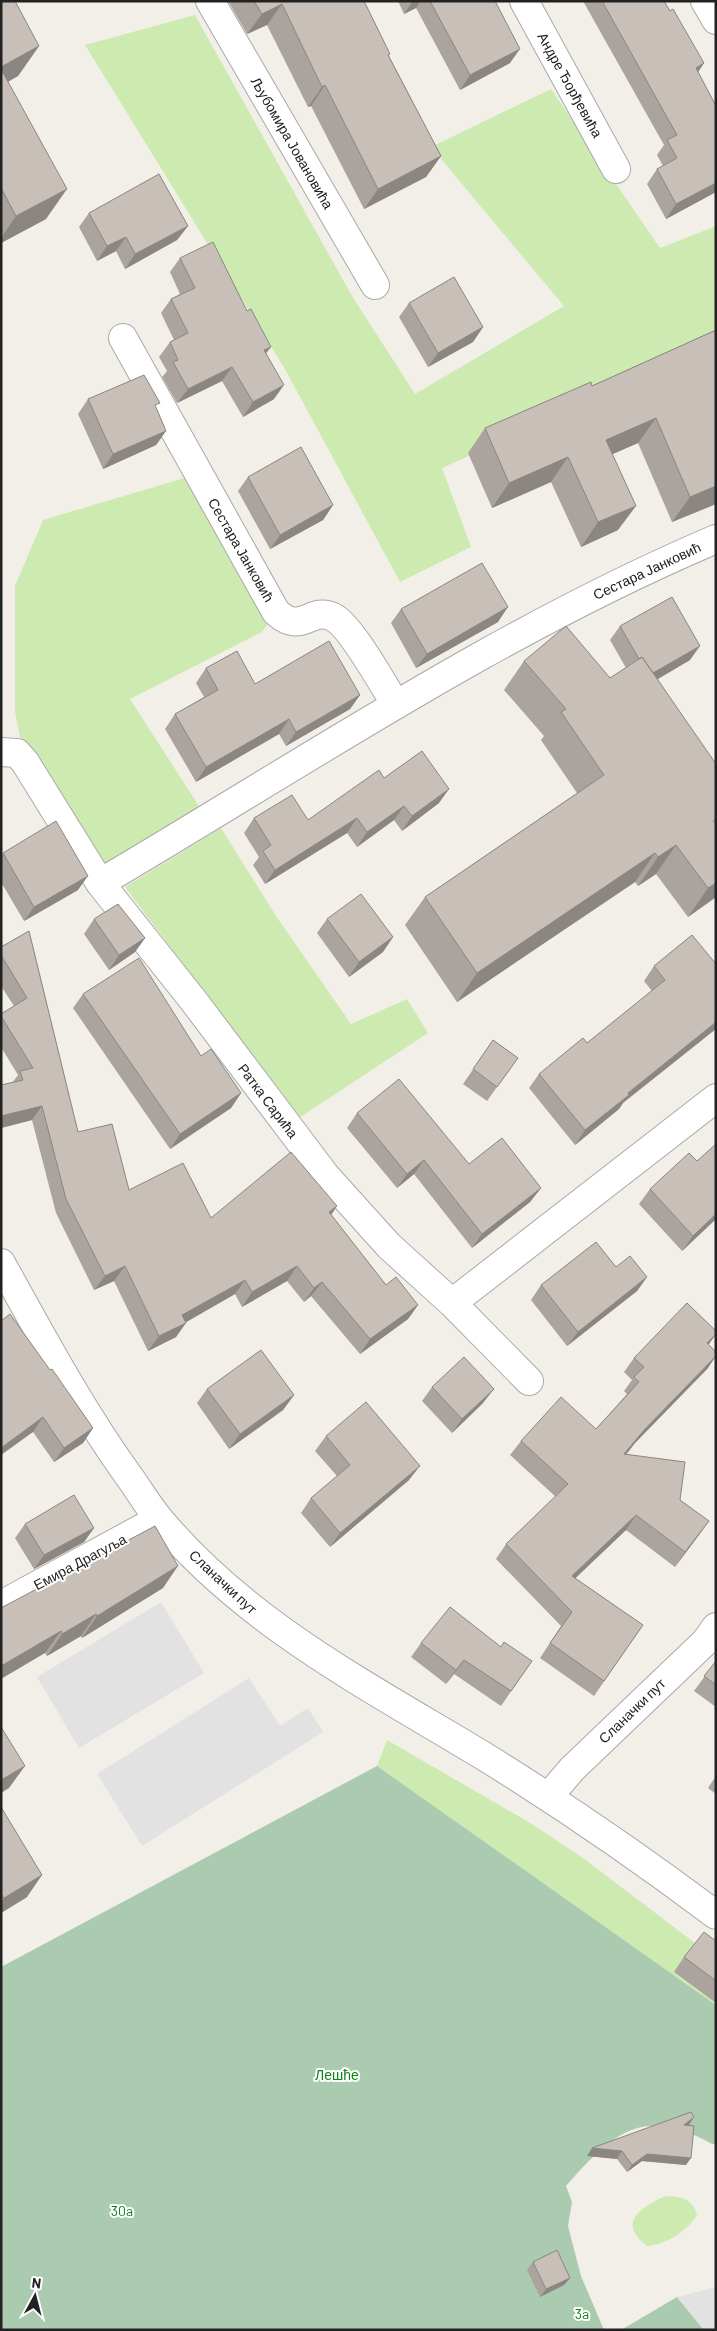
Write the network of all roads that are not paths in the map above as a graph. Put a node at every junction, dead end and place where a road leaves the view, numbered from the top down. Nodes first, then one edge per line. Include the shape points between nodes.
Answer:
1 (210, 1) edge
2 (524, 1) edge
3 (705, 1) edge
4 (716, 20) edge
5 (616, 169) dead end
6 (375, 285) dead end
7 (123, 338) dead end
8 (716, 540) edge
9 (396, 705) junction
10 (1, 752) edge
11 (100, 883) junction
12 (716, 1098) edge
13 (1, 1263) edge
14 (452, 1303) junction
15 (528, 1381) dead end
16 (159, 1519) junction
17 (1, 1605) edge
18 (716, 1627) edge
19 (550, 1796) junction
20 (716, 1915) edge

1 - 6 street, Љубомира Јовановића
2 - 5 street, Андре Ђорђевића
3 - 4 street
7 - 9 street, Сестара Јанковић via 276,612 286,621 298,622 316,615 334,617 348,632
8 - 9 street, Сестара Јанковић via 662,562 564,610
9 - 11 street, Сестара Јанковић
10 - 11 street, Ратка Сарића via 17,753 25,762
11 - 14 street, Ратка Сарића via 194,1000 324,1175 389,1246
12 - 14 street
13 - 16 street, Сланачки пут via 99,1434
14 - 15 street, Ратка Сарића
16 - 17 street, Емира Драгуља
16 - 19 street, Сланачки пут via 226,1586 286,1635
18 - 19 street, Сланачки пут via 706,1641 572,1769
19 - 20 street, Сланачки пут

